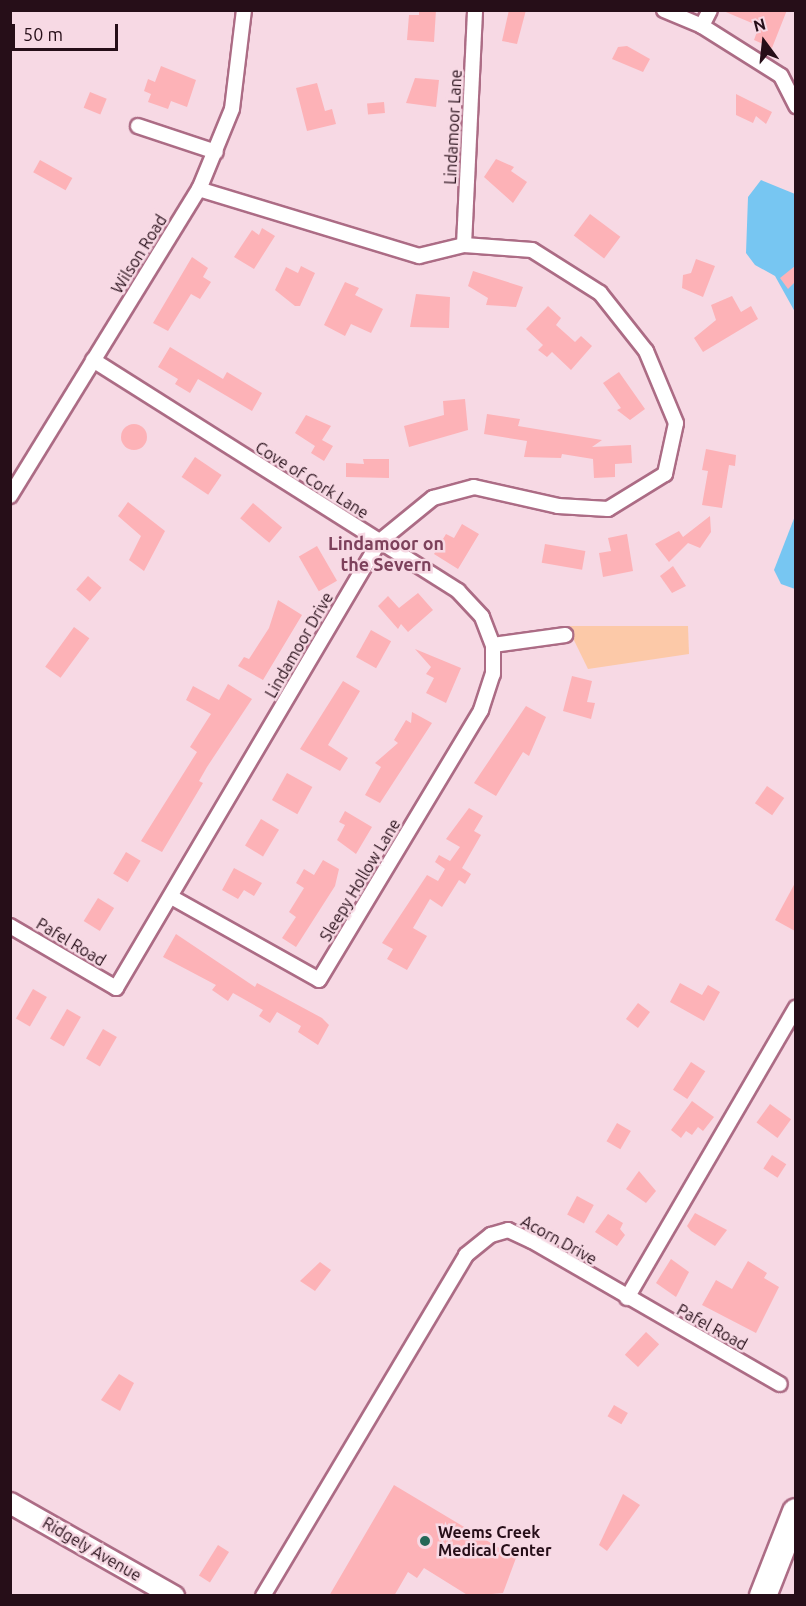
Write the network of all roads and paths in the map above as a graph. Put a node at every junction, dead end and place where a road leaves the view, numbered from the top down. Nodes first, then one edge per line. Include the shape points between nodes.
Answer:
1 (244, 10) edge
2 (475, 10) edge
3 (664, 10) edge
4 (710, 10) edge
5 (702, 27) junction
6 (795, 74) edge
7 (781, 76) junction
8 (795, 106) edge
9 (138, 126) dead end
10 (216, 152) junction
11 (199, 189) junction
12 (464, 244) junction
13 (93, 360) junction
14 (10, 496) edge
15 (379, 542) junction
16 (565, 635) dead end
17 (493, 645) junction
18 (173, 898) junction
19 (10, 926) edge
20 (116, 988) joint
21 (795, 1008) edge
22 (627, 1298) junction
23 (780, 1384) dead end
24 (10, 1503) edge
25 (795, 1512) edge
26 (795, 1538) edge
27 (174, 1596) edge
28 (263, 1596) edge
29 (763, 1596) edge
30 (776, 1596) edge

1 - 10 street, Wilson Road via 232,109
2 - 12 street, Lindamoor Lane
3 - 5 street
4 - 5 street
5 - 7 street
6 - 7 street
7 - 8 street
9 - 10 street
10 - 11 street, Wilson Road
11 - 12 street, Lindamoor Drive via 419,256
11 - 13 street, Wilson Road
12 - 15 street, Lindamoor Drive via 532,250 600,293 646,351 675,423 665,474 608,509 558,507 474,487 433,498
13 - 14 street, Wilson Road
13 - 15 street, Cove of Cork Lane
15 - 17 street, Cove of Cork Lane via 458,591 482,617
15 - 18 street, Lindamoor Drive
16 - 17 street
17 - 18 street, Sleepy Hollow Lane via 494,674 481,710 319,980
18 - 20 street, Lindamoor Drive
19 - 20 street, Pafel Road
21 - 22 street
22 - 23 street, Pafel Road
22 - 28 street, Acorn Drive via 508,1230 477,1244
24 - 27 main road, Ridgely Avenue
25 - 29 highway
26 - 30 highway

